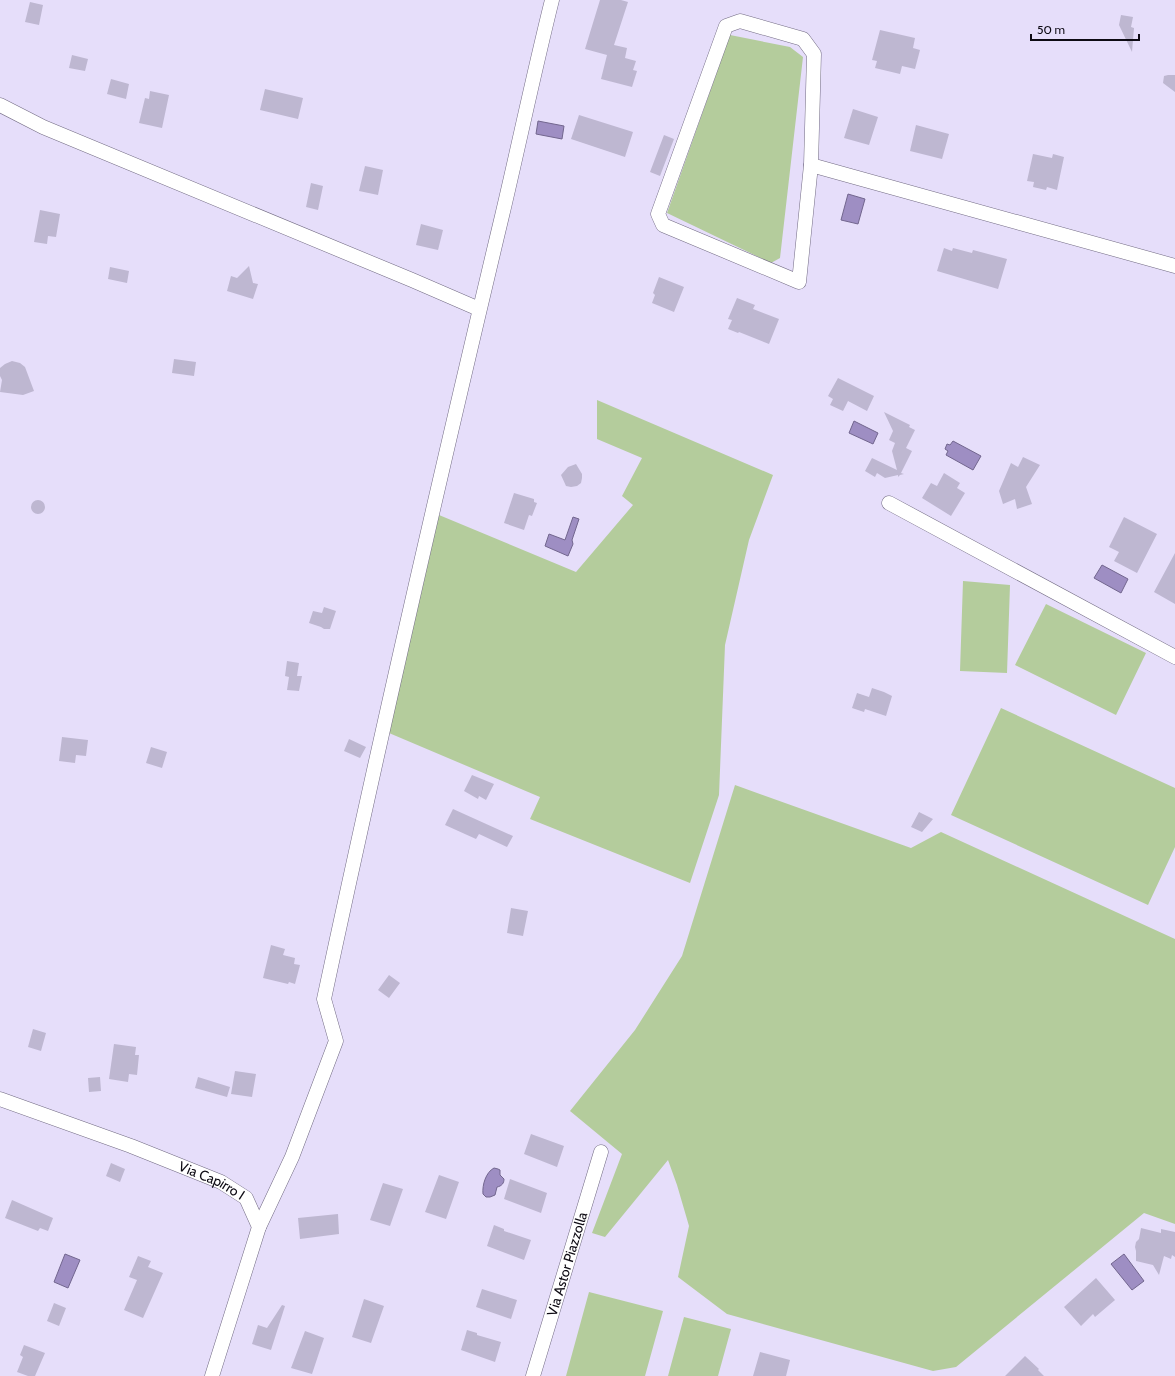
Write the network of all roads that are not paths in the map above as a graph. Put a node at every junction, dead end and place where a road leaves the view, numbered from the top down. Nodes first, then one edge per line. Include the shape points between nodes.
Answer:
1 (552, 0) edge
2 (0, 104) edge
3 (811, 165) junction
4 (1175, 266) edge
5 (479, 309) junction
6 (889, 503) dead end
7 (1175, 657) edge
8 (0, 1099) edge
9 (601, 1152) dead end
10 (259, 1226) junction
11 (212, 1376) edge
12 (533, 1376) edge

1 - 5 street
2 - 5 street via 43,127
3 - 3 street via 799,282 663,225 658,214 726,26 740,21 803,39 814,54
3 - 4 street
5 - 10 street via 416,578 324,999 336,1041 292,1157
6 - 7 street
8 - 10 street, Via Capirro I via 131,1146 221,1182 246,1198
9 - 12 street, Via Astor Piazzolla
10 - 11 street

